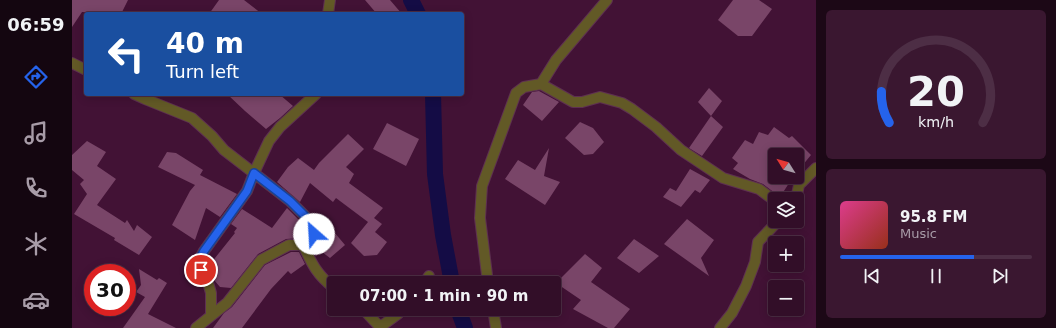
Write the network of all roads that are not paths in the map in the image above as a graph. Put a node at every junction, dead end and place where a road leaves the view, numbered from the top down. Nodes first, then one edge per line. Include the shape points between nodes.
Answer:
1 (330, 0) edge
2 (607, 0) edge
3 (328, 12) edge
4 (72, 63) edge
5 (84, 69) edge
6 (541, 84) junction
7 (139, 96) edge
8 (314, 96) edge
9 (816, 168) edge
10 (254, 173) junction
11 (798, 192) edge
12 (768, 195) edge
13 (771, 228) edge
14 (303, 245) junction
15 (487, 276) edge
16 (327, 282) edge
17 (212, 316) junction
18 (370, 316) edge
19 (395, 316) edge
20 (494, 316) edge
21 (196, 328) edge
22 (496, 328) edge
23 (720, 328) edge

1 - 3 street
2 - 6 street via 556,60
4 - 5 street
6 - 12 street via 573,102 600,98 622,103 656,126 681,150 723,178 758,189
6 - 15 street via 524,87 516,93 482,186 480,218
7 - 10 street via 192,118 224,150
8 - 10 street via 280,127 269,141
9 - 11 street via 799,185
10 - 14 street via 290,201 309,220 314,234
10 - 17 street via 247,191 199,260 211,293
13 - 23 street via 758,242 755,262 746,286 732,313
14 - 16 street via 312,265
14 - 17 street via 290,245 261,260 227,303
17 - 21 street
18 - 19 street via 380,327
20 - 22 street

